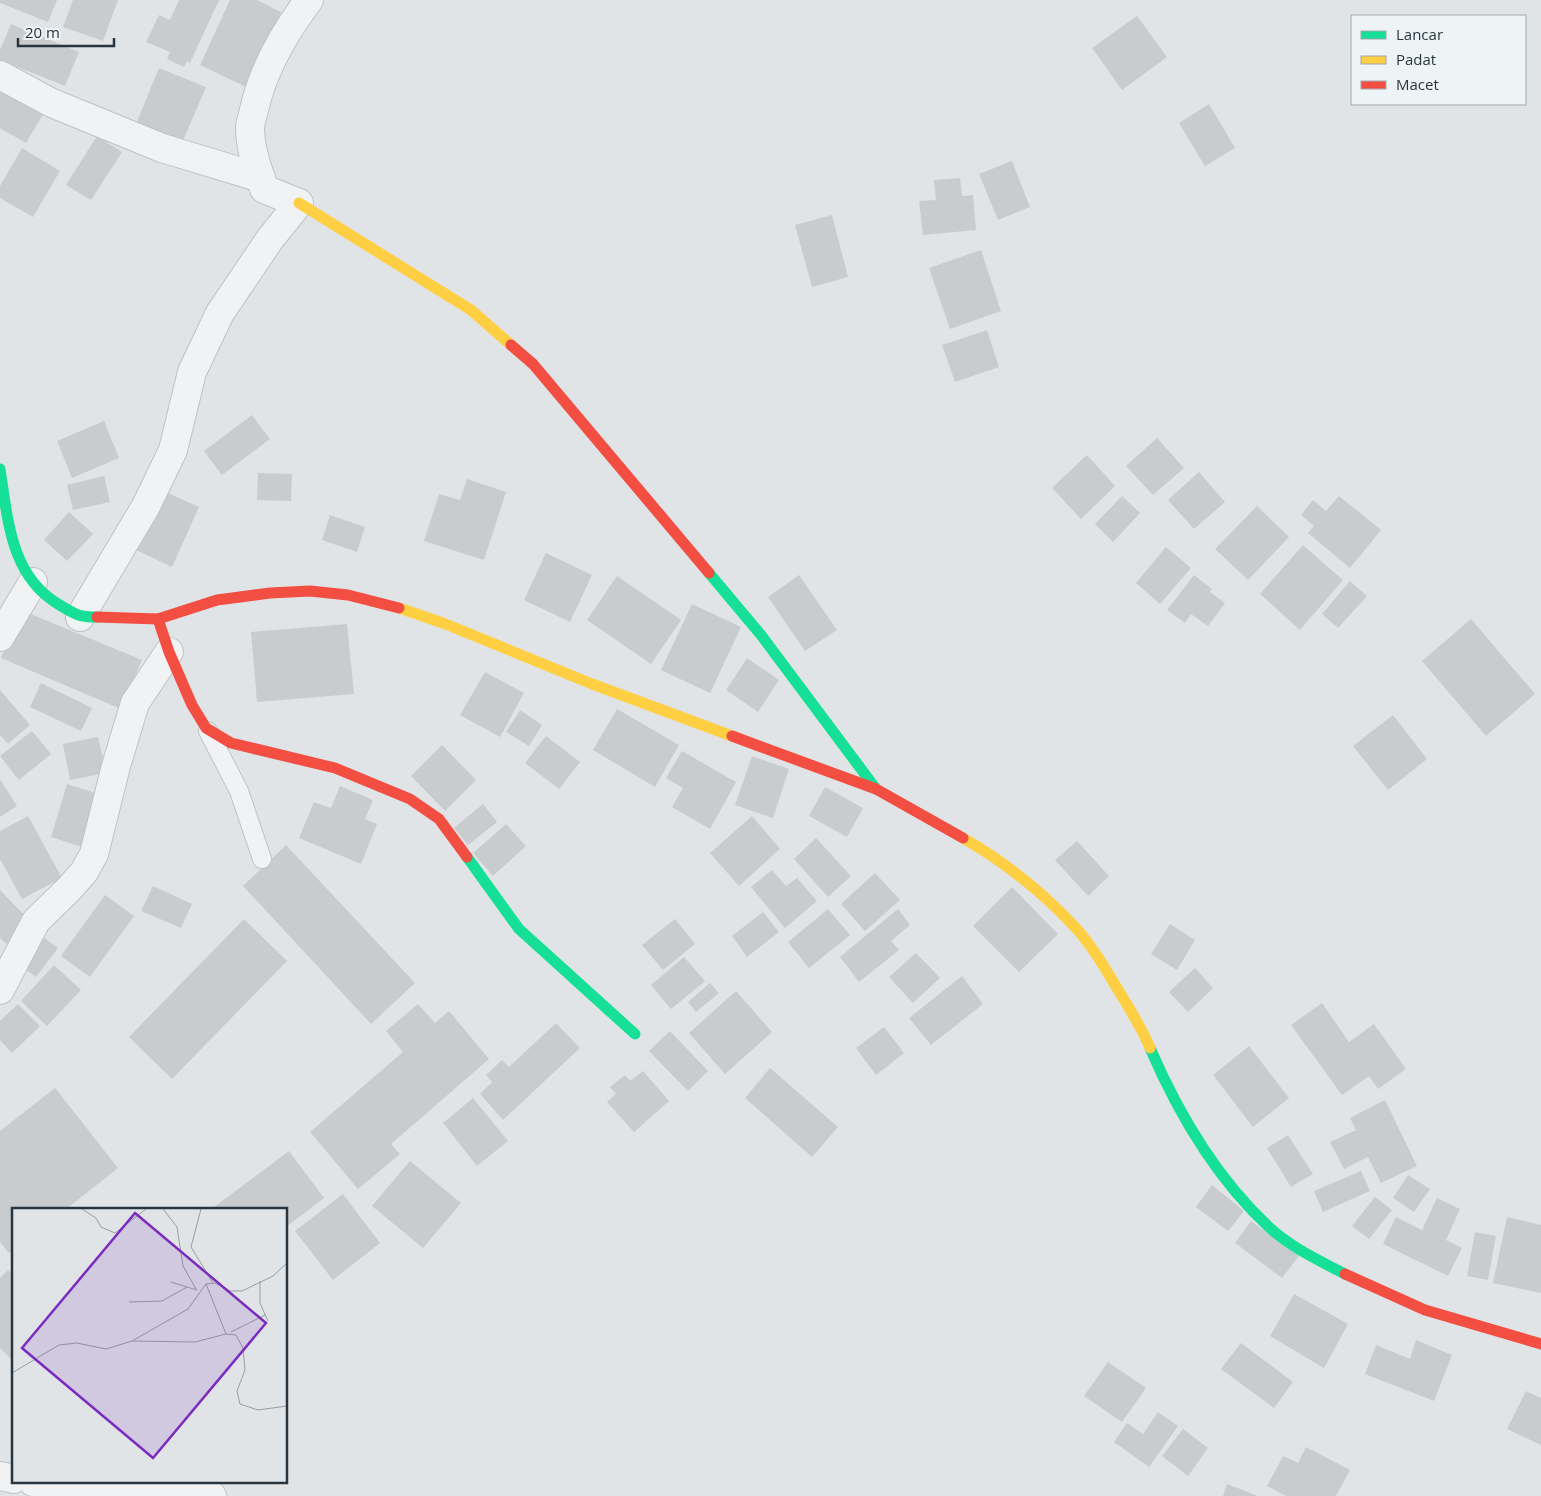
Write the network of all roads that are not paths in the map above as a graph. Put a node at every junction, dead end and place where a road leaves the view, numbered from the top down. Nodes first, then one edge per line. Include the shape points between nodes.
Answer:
1 (309, 0) edge
2 (0, 75) edge
3 (260, 178) junction
4 (299, 203) junction
5 (0, 469) edge
6 (33, 582) junction
7 (80, 617) junction
8 (158, 619) junction
9 (0, 637) edge
10 (169, 652) junction
11 (206, 728) junction
12 (876, 788) junction
13 (262, 859) dead end
14 (0, 990) edge
15 (635, 1034) dead end
16 (1541, 1344) edge
17 (43, 1484) edge
18 (212, 1496) edge

1 - 3 street via 271,60 256,101 250,127
2 - 3 street via 52,103 162,148
3 - 4 street via 264,188
4 - 7 street via 270,239 220,313 192,372 173,450 146,506
4 - 12 main road via 471,310 533,364 762,635
5 - 6 main road via 9,527 19,561
6 - 7 main road via 50,599
6 - 9 street
7 - 8 main road
8 - 10 main road
8 - 12 main road via 217,600 270,593 310,591 348,595 442,623 592,684
10 - 11 main road via 192,705
10 - 14 street via 135,703 94,854 84,872 36,921
11 - 13 lane via 239,791
11 - 15 main road via 231,743 335,768 410,799 438,819 519,929
12 - 16 main road via 982,849 1030,885 1074,926 1100,958 1141,1027 1159,1069 1204,1151 1272,1229 1311,1257 1425,1310
17 - 18 street via 87,1492 199,1492

